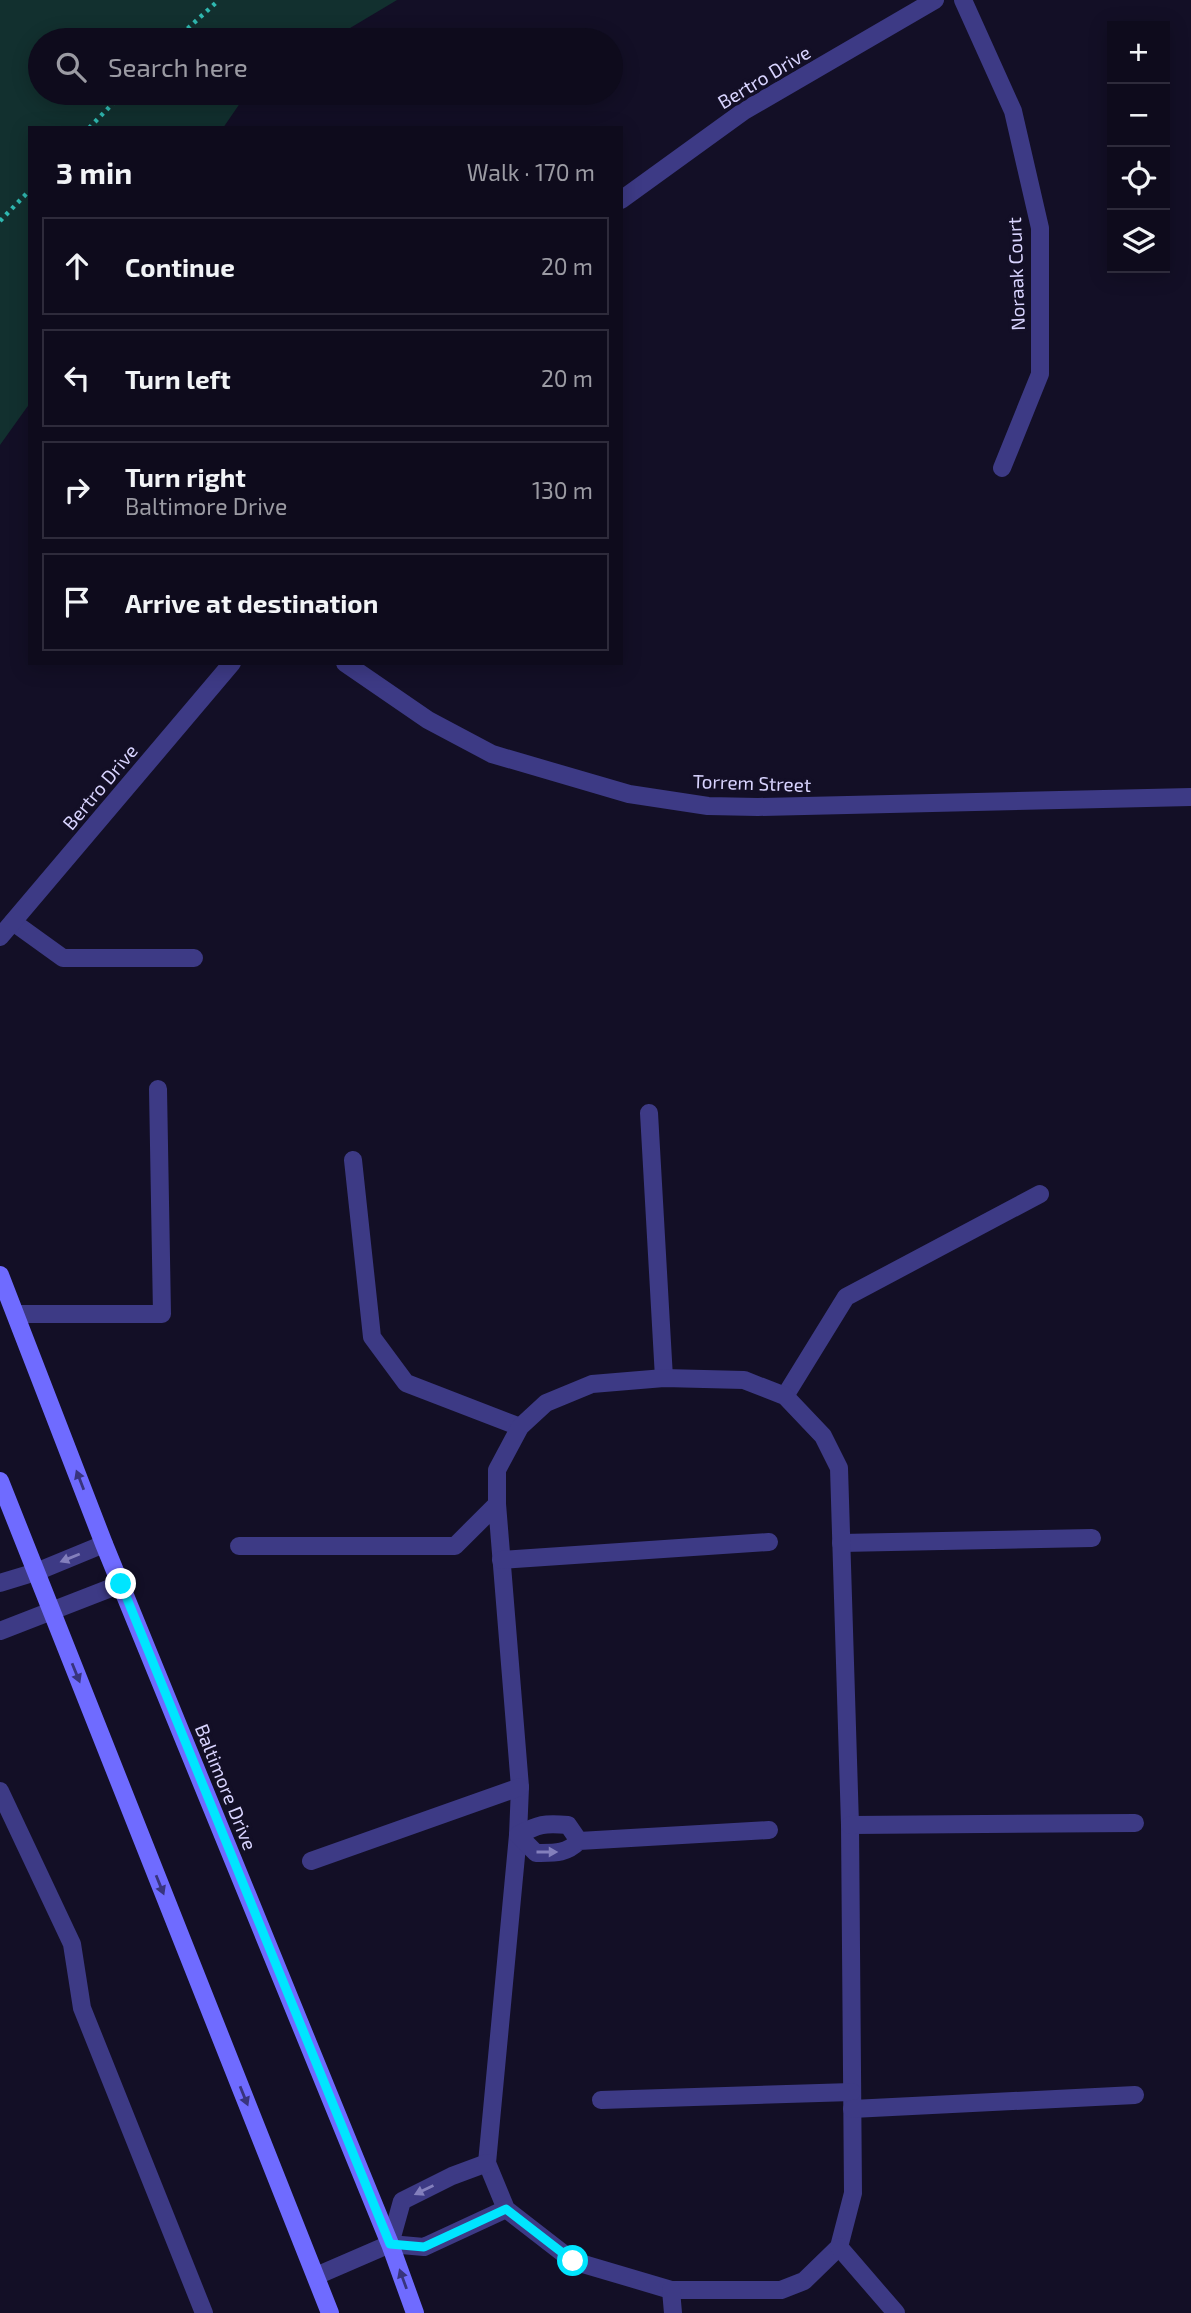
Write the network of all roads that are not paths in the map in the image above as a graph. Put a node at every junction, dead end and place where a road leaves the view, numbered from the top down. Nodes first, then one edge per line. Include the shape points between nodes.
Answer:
1 (935, 0) edge
2 (963, 0) edge
3 (623, 199) edge
4 (1002, 468) dead end
5 (230, 665) edge
6 (348, 665) edge
7 (1191, 797) edge
8 (13, 922) junction
9 (0, 937) edge
10 (194, 958) dead end
11 (158, 1089) dead end
12 (649, 1113) dead end
13 (353, 1160) dead end
14 (1040, 1194) dead end
15 (0, 1275) edge
16 (16, 1314) junction
17 (664, 1378) junction
18 (785, 1396) junction
19 (520, 1427) junction
20 (0, 1481) edge
21 (497, 1504) junction
22 (1092, 1538) dead end
23 (769, 1542) dead end
24 (104, 1544) junction
25 (841, 1544) junction
26 (239, 1546) dead end
27 (501, 1560) junction
28 (36, 1572) junction
29 (0, 1583) edge
30 (121, 1584) junction
31 (51, 1610) junction
32 (0, 1631) edge
33 (520, 1787) junction
34 (0, 1791) edge
35 (1135, 1822) dead end
36 (850, 1825) junction
37 (769, 1830) dead end
38 (518, 1835) junction
39 (579, 1841) junction
40 (311, 1861) dead end
41 (1135, 2095) dead end
42 (601, 2100) dead end
43 (852, 2100) junction
44 (487, 2164) junction
45 (506, 2209) junction
46 (390, 2244) junction
47 (839, 2247) junction
48 (316, 2276) junction
49 (671, 2290) junction
50 (204, 2313) edge
51 (330, 2313) edge
52 (415, 2313) edge
53 (673, 2313) edge
54 (896, 2313) edge

1 - 3 street, Bertro Drive via 744,111
2 - 4 street, Noraak Court via 1013,111 1040,228 1040,374
5 - 8 street, Bertro Drive
6 - 7 street, Torrem Street via 428,720 492,754 629,794 708,806 758,807
8 - 9 street, Bertro Drive
8 - 10 street via 63,958
11 - 16 street via 162,1314
12 - 17 street
13 - 19 street via 372,1337 406,1383
14 - 18 street via 846,1297
15 - 16 main road, Baltimore Drive
24 -> 16 main road, Baltimore Drive
17 - 18 street via 744,1380
17 - 19 street via 592,1384 546,1403
18 - 25 street via 823,1436 839,1468
19 - 21 street via 497,1470
20 - 28 main road
21 - 26 street via 455,1546
21 - 27 street
22 - 25 street
23 - 27 street
24 -> 28 street
24 - 30 main road, Baltimore Drive
25 - 36 street
27 - 33 street
28 - 29 street
28 - 31 main road
30 - 31 street
30 - 46 main road, Baltimore Drive
31 - 32 street
31 -> 48 main road
33 - 38 street
33 - 40 street
34 - 50 street via 72,1944 82,2008
35 - 36 street
36 - 43 street
37 - 39 street
38 - 39 street via 538,1824 568,1825
38 -> 39 street via 536,1853 569,1851
38 - 44 street
41 - 43 street
42 - 43 street
43 - 47 street via 853,2193
44 - 45 street
44 -> 46 street via 402,2201
45 - 46 street via 424,2247
45 - 49 street via 573,2261
46 - 48 street
52 -> 46 main road, Baltimore Drive
47 - 49 street via 804,2281 781,2290
47 - 54 street
48 - 51 main road
49 - 53 street

